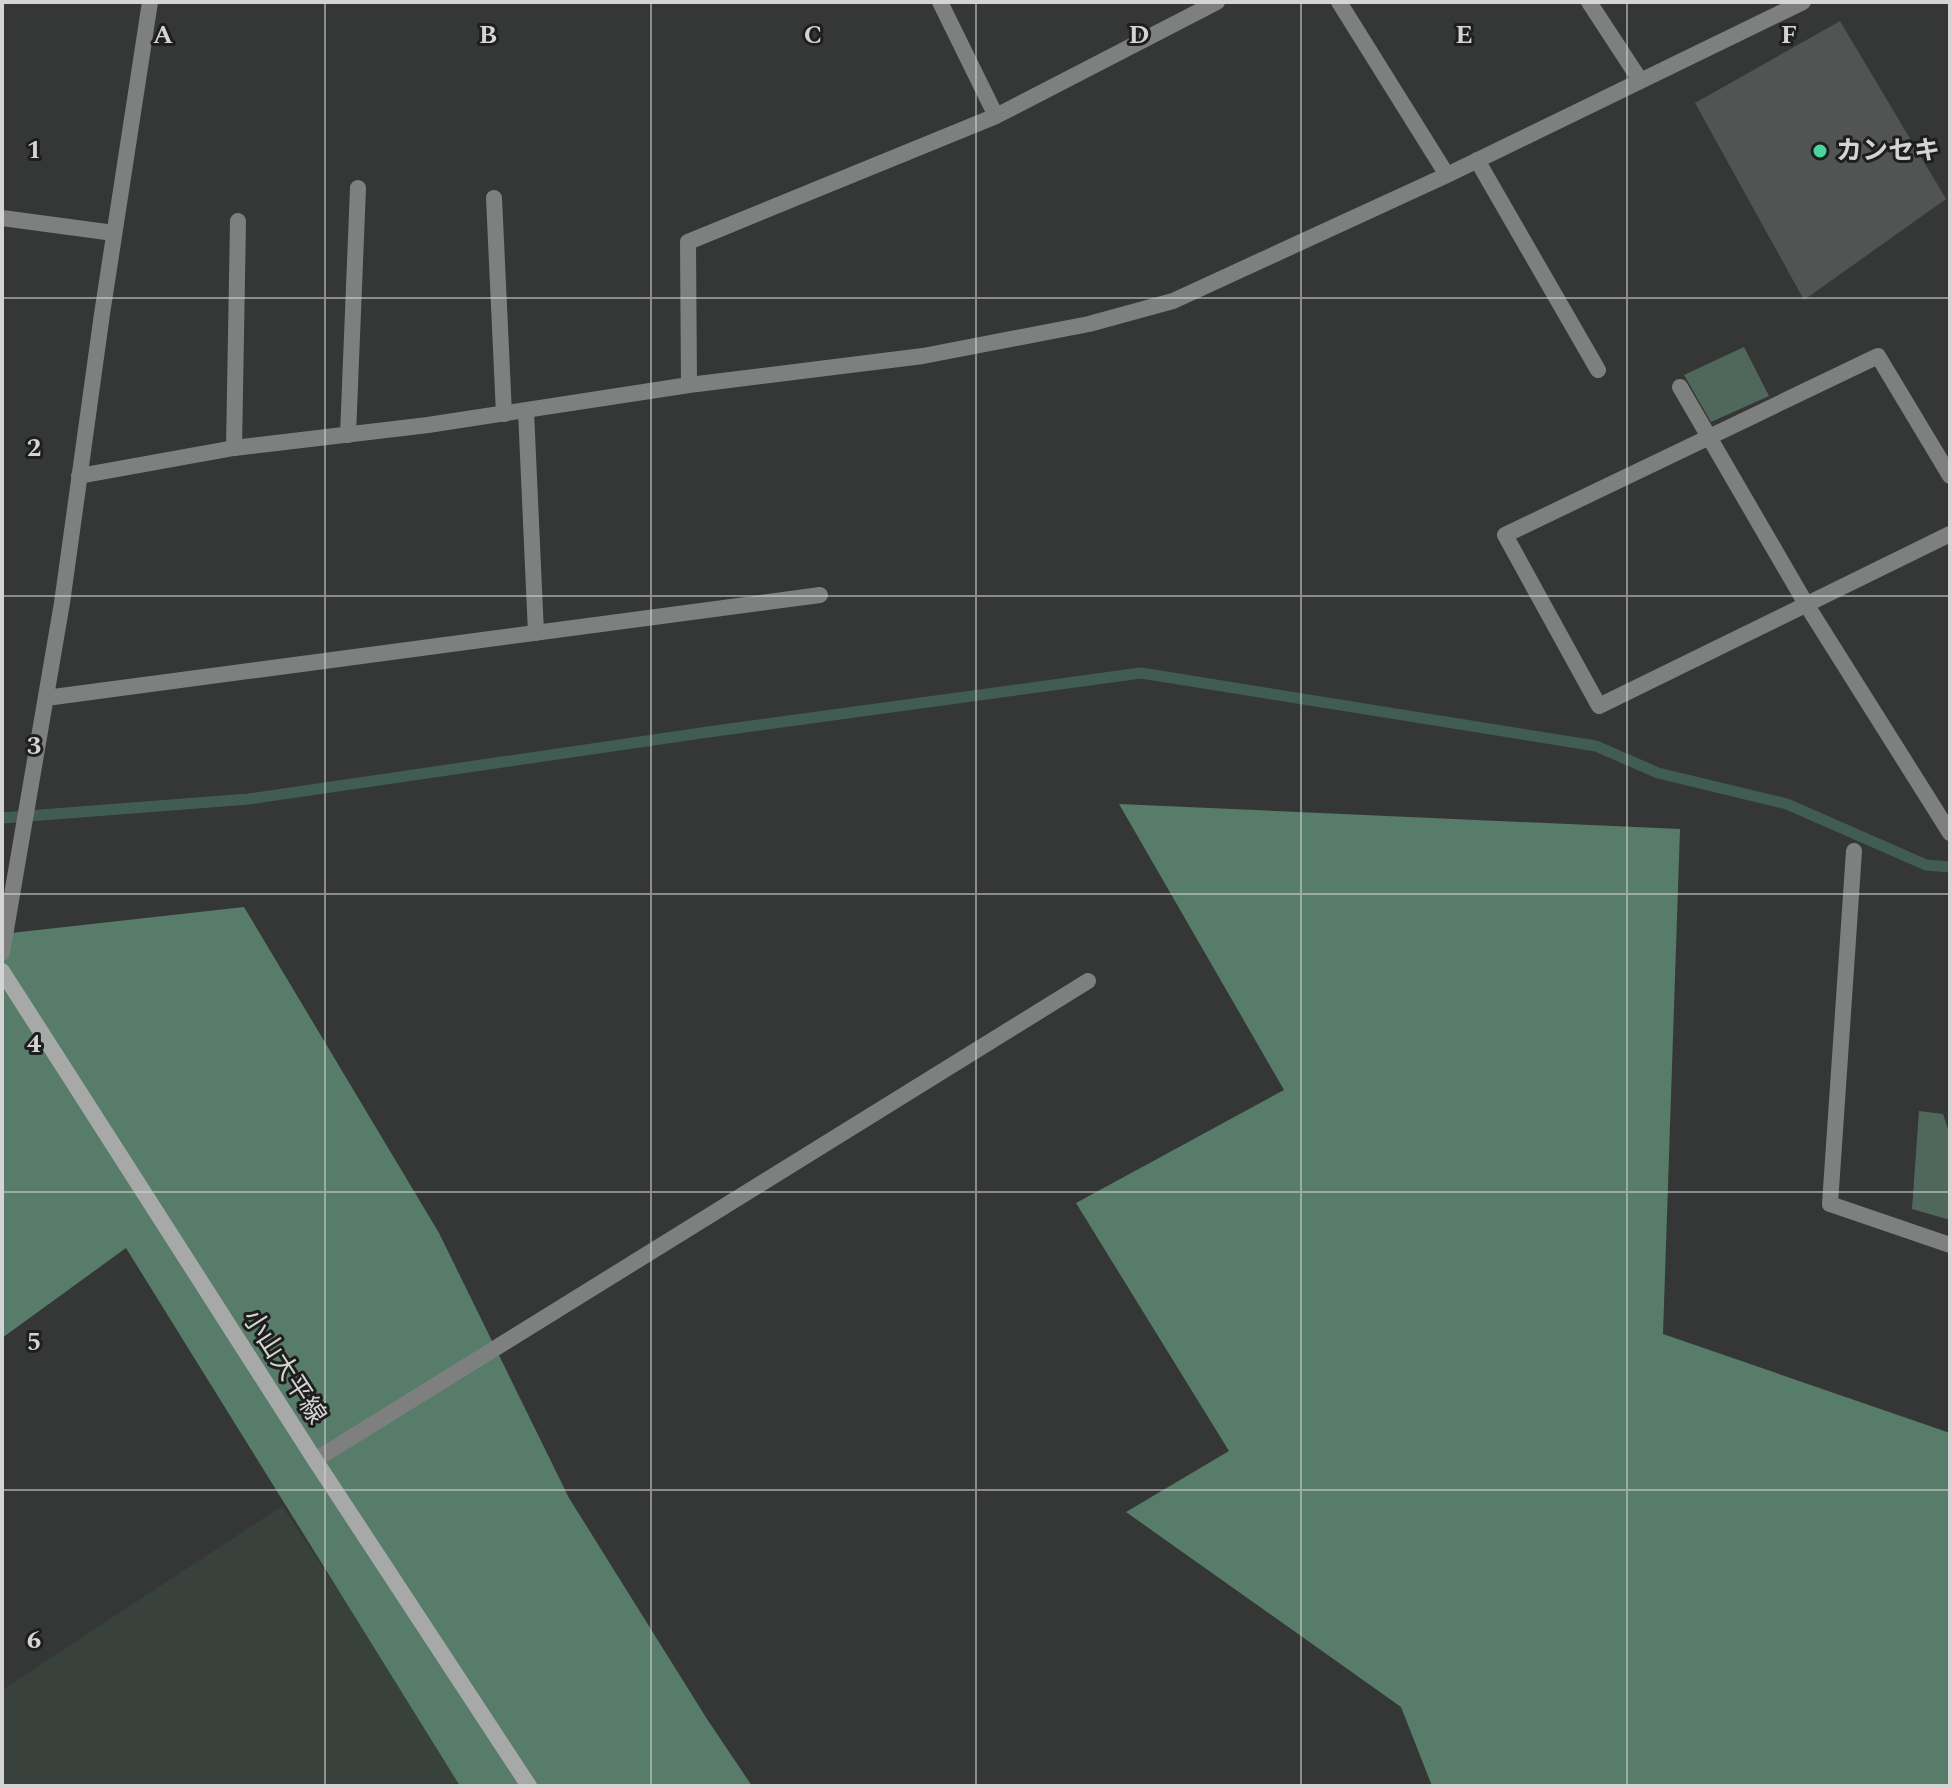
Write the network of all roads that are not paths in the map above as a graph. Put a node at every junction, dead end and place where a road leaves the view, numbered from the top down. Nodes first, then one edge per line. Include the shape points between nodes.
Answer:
1 (150, 2) edge
2 (940, 2) edge
3 (1217, 2) edge
4 (1339, 2) edge
5 (1589, 2) edge
6 (1803, 2) edge
7 (1640, 80) junction
8 (996, 116) junction
9 (1477, 160) junction
10 (1447, 175) junction
11 (358, 188) dead end
12 (494, 198) dead end
13 (2, 218) edge
14 (238, 221) dead end
15 (114, 233) junction
16 (1598, 370) dead end
17 (689, 385) junction
18 (1680, 387) dead end
19 (526, 411) junction
20 (504, 414) junction
21 (348, 435) junction
22 (1708, 436) junction
23 (234, 448) junction
24 (79, 476) junction
25 (1950, 476) edge
26 (1950, 534) edge
27 (820, 595) dead end
28 (1806, 604) junction
29 (536, 633) junction
30 (46, 698) junction
31 (1950, 833) edge
32 (1854, 851) dead end
33 (2, 953) edge
34 (2, 971) edge
35 (1088, 981) dead end
36 (1950, 1245) edge
37 (315, 1460) junction
38 (529, 1786) edge

1 - 15 street
2 - 8 street
3 - 8 street
4 - 10 street
5 - 7 street
6 - 7 street
7 - 9 street
8 - 17 street via 688,242
9 - 10 street
9 - 16 street
10 - 17 street via 1173,301 1089,324 923,356
11 - 21 street
12 - 20 street
13 - 15 street
14 - 23 street
15 - 24 street
17 - 19 street
18 - 22 street
19 - 20 street
19 - 29 street
20 - 21 street
21 - 23 street
22 - 25 street via 1878,356
22 - 28 street
22 - 28 street via 1505,535 1599,706
23 - 24 street
24 - 30 street
26 - 28 street
27 - 29 street
28 - 31 street
29 - 30 street
30 - 33 street
32 - 36 street via 1830,1204
34 - 37 main road, 小山大平線
35 - 37 street
37 - 38 main road, 小山大平線

